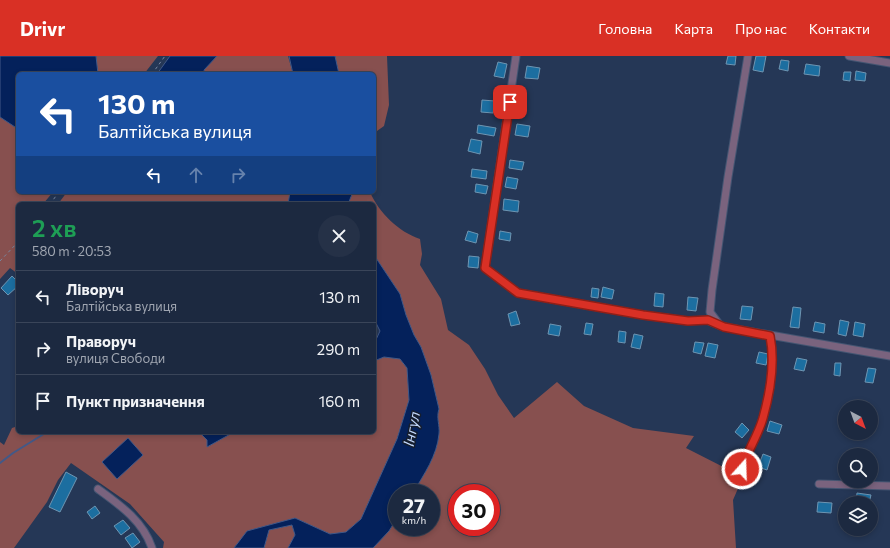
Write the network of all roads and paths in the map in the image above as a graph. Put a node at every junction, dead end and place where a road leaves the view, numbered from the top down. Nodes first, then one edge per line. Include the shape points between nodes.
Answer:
1 (165, 56) edge
2 (516, 56) edge
3 (748, 56) edge
4 (849, 56) edge
5 (890, 63) edge
6 (153, 72) edge
7 (16, 244) edge
8 (0, 261) edge
9 (724, 327) junction
10 (770, 336) junction
11 (890, 356) edge
12 (742, 469) dead end
13 (819, 484) dead end
14 (890, 485) edge
15 (98, 489) dead end
16 (152, 548) edge

1 - 6 path
2 - 9 street via 485,268 518,293 643,315 688,321 708,320
3 - 9 street via 728,177 710,312
4 - 5 street
7 - 8 path
9 - 10 street
10 - 11 street
10 - 12 street via 773,350 772,366 763,418
13 - 14 street
15 - 16 street via 127,510 144,530

